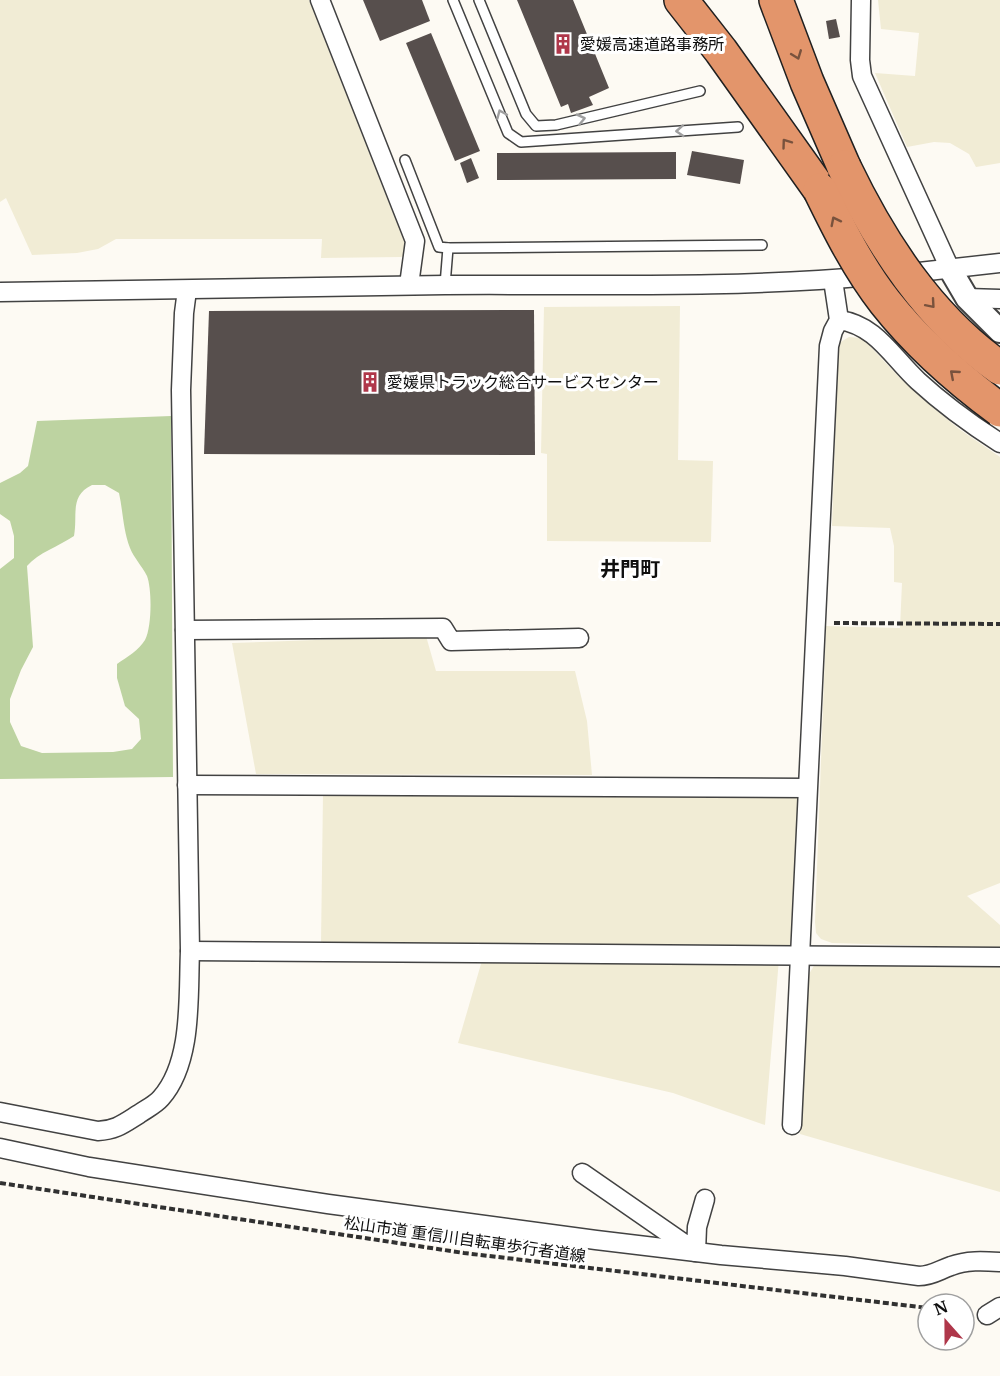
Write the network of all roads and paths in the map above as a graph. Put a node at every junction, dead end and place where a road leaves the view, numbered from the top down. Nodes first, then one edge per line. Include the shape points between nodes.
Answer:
1 (320, 0) edge
2 (453, 0) edge
3 (479, 0) edge
4 (681, 0) edge
5 (776, 0) edge
6 (861, 0) edge
7 (700, 91) dead end
8 (738, 127) dead end
9 (405, 160) dead end
10 (762, 245) dead end
11 (448, 248) junction
12 (1000, 263) edge
13 (950, 269) junction
14 (833, 280) junction
15 (409, 285) junction
16 (446, 285) junction
17 (187, 290) junction
18 (0, 292) edge
19 (968, 298) junction
20 (1000, 299) edge
21 (839, 320) junction
22 (1000, 331) edge
23 (1000, 368) edge
24 (1000, 410) edge
25 (1000, 443) edge
26 (815, 623) junction
27 (1000, 624) edge
28 (185, 630) junction
29 (579, 638) dead end
30 (187, 785) junction
31 (807, 788) junction
32 (189, 951) junction
33 (801, 955) junction
34 (1000, 957) edge
35 (0, 1112) edge
36 (792, 1125) dead end
37 (0, 1148) edge
38 (582, 1173) dead end
39 (0, 1183) edge
40 (705, 1199) dead end
41 (696, 1252) junction
42 (1000, 1262) edge
43 (916, 1307) edge

1 - 15 street via 415,240
8 -> 2 lane via 521,142 508,133
3 -> 7 lane via 526,114 536,126 556,125
24 -> 4 highway, bridge via 946,367 884,301 820,190
5 -> 23 highway, bridge via 844,167 888,248 943,319
6 - 13 street via 862,76
9 - 11 lane via 439,247
10 - 11 lane
11 - 16 lane
12 - 13 street
13 - 14 street
13 - 19 street
14 - 16 street via 691,285
14 - 21 street
15 - 16 street
15 - 17 street
17 - 18 street
17 - 28 street via 181,390
19 - 20 street
19 - 22 street
21 - 25 street via 855,322 869,330 920,382
21 - 26 street via 829,346
26 - 27 path
26 - 31 street
28 - 29 street via 443,628 451,641
28 - 30 street
30 - 31 street
30 - 32 street
31 - 33 street
32 - 33 street
32 - 35 street via 183,1051 170,1087 160,1100 113,1131
33 - 34 street
33 - 36 street
37 - 41 street via 89,1167 317,1202
38 - 41 street
39 - 43 path, 松山市道 重信川自転車歩行者道線 via 464,1253
40 - 41 street via 697,1227
41 - 42 street via 929,1276 966,1262

